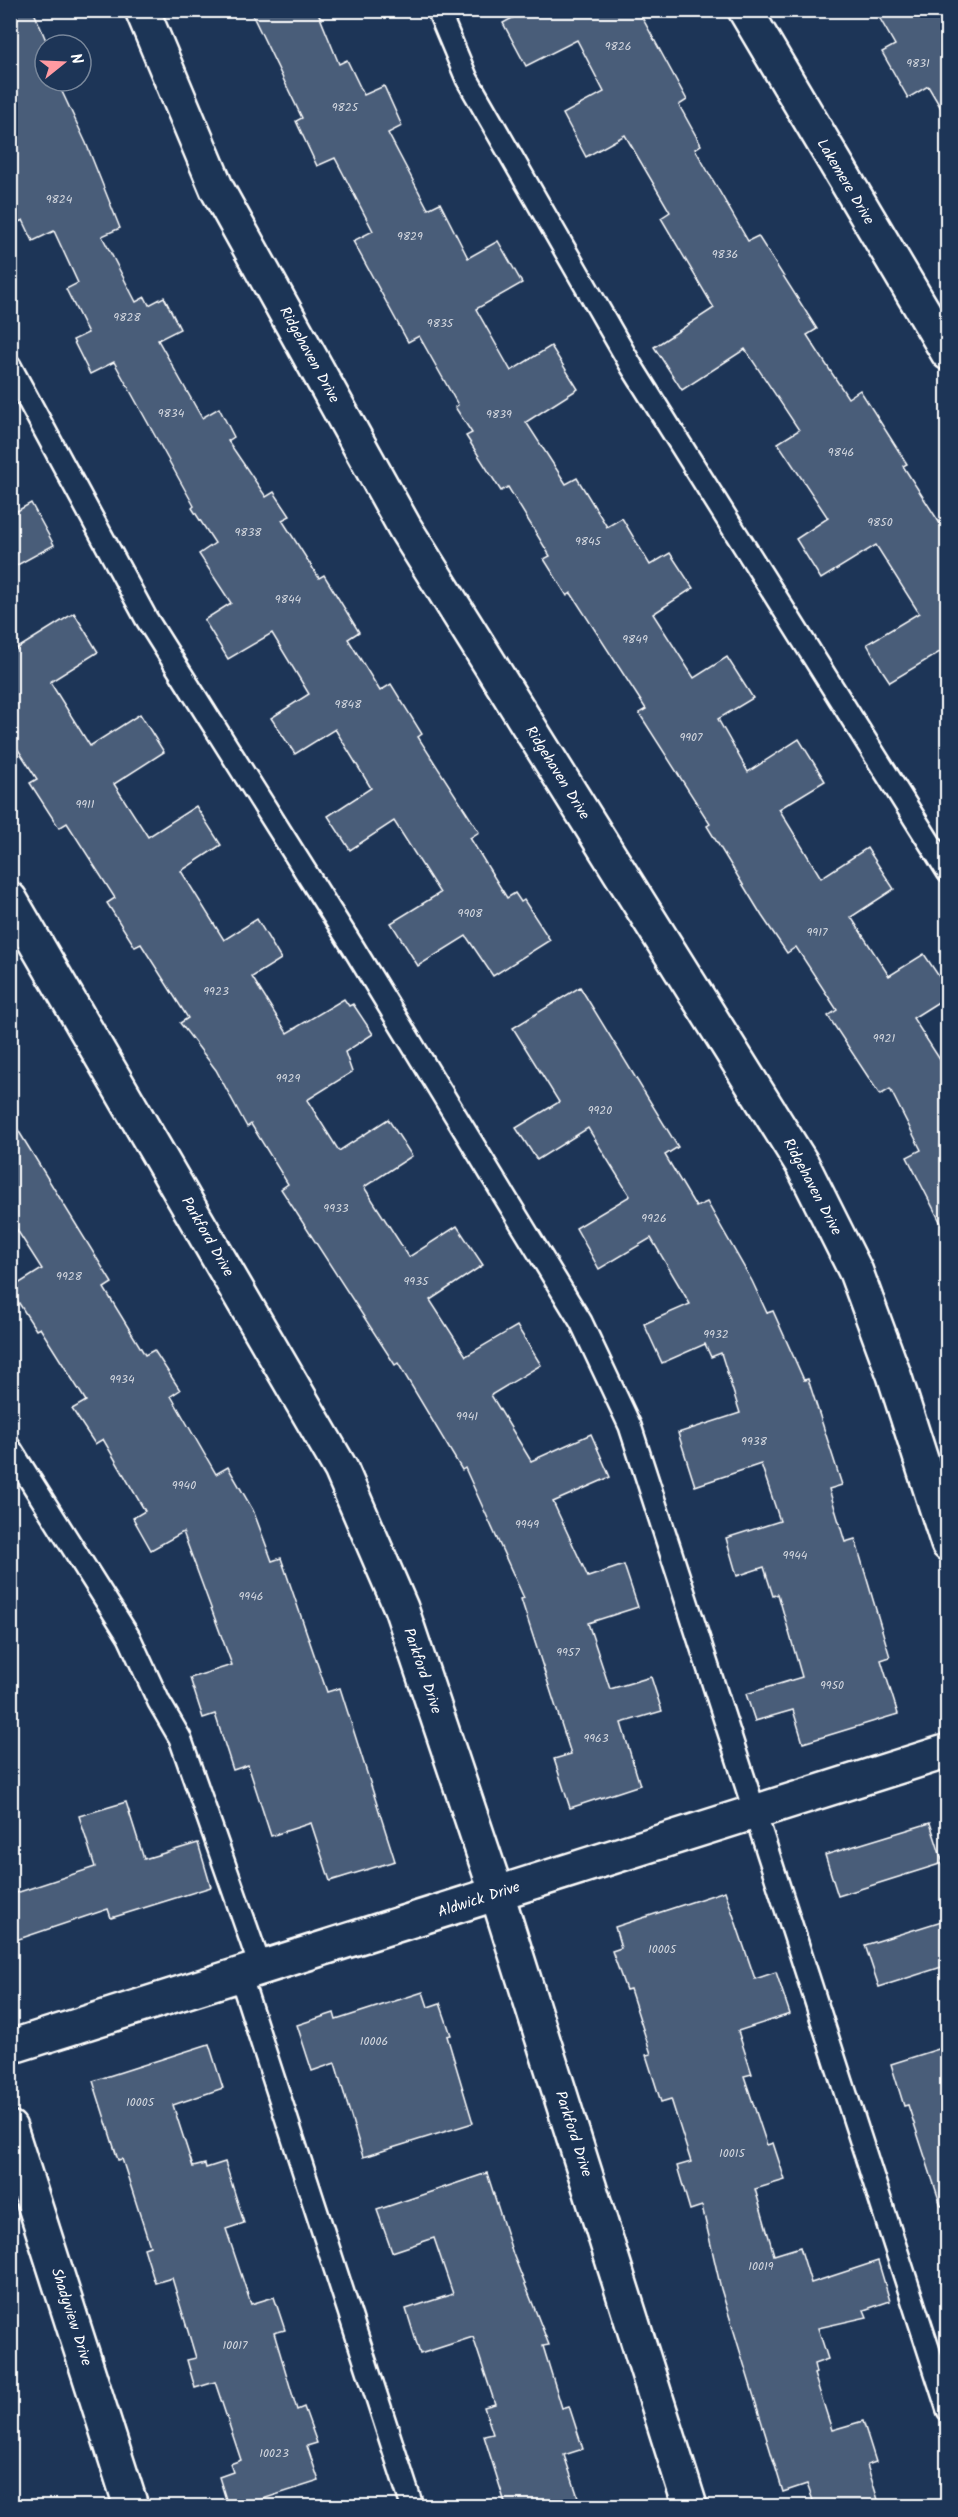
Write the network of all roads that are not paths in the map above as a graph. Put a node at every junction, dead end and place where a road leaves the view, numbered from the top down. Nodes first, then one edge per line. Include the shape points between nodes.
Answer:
1 (142, 10) edge
2 (438, 10) edge
3 (745, 10) edge
4 (948, 353) edge
5 (10, 366) edge
6 (948, 872) edge
7 (10, 899) edge
8 (10, 1448) edge
9 (948, 1544) edge
10 (948, 1751) edge
11 (756, 1811) junction
12 (497, 1894) junction
13 (251, 1972) junction
14 (10, 2047) edge
15 (10, 2128) edge
16 (948, 2410) edge
17 (131, 2506) edge
18 (412, 2506) edge
19 (690, 2506) edge

1 - 9 street, Ridgehaven Drive via 217,189 405,528 802,1164 856,1272
2 - 6 lane via 467,79 632,367
3 - 4 street, Lakemere Drive
5 - 11 lane via 146,618 353,947 581,1322 630,1426
7 - 12 street, Parkford Drive via 341,1469 401,1608
8 - 13 lane via 129,1637 180,1738
10 - 11 street, Aldwick Drive
11 - 12 street, Aldwick Drive
11 - 16 lane
12 - 13 street, Aldwick Drive
12 - 19 street, Parkford Drive
13 - 14 street, Aldwick Drive
13 - 18 lane
15 - 17 street, Shadyview Drive

